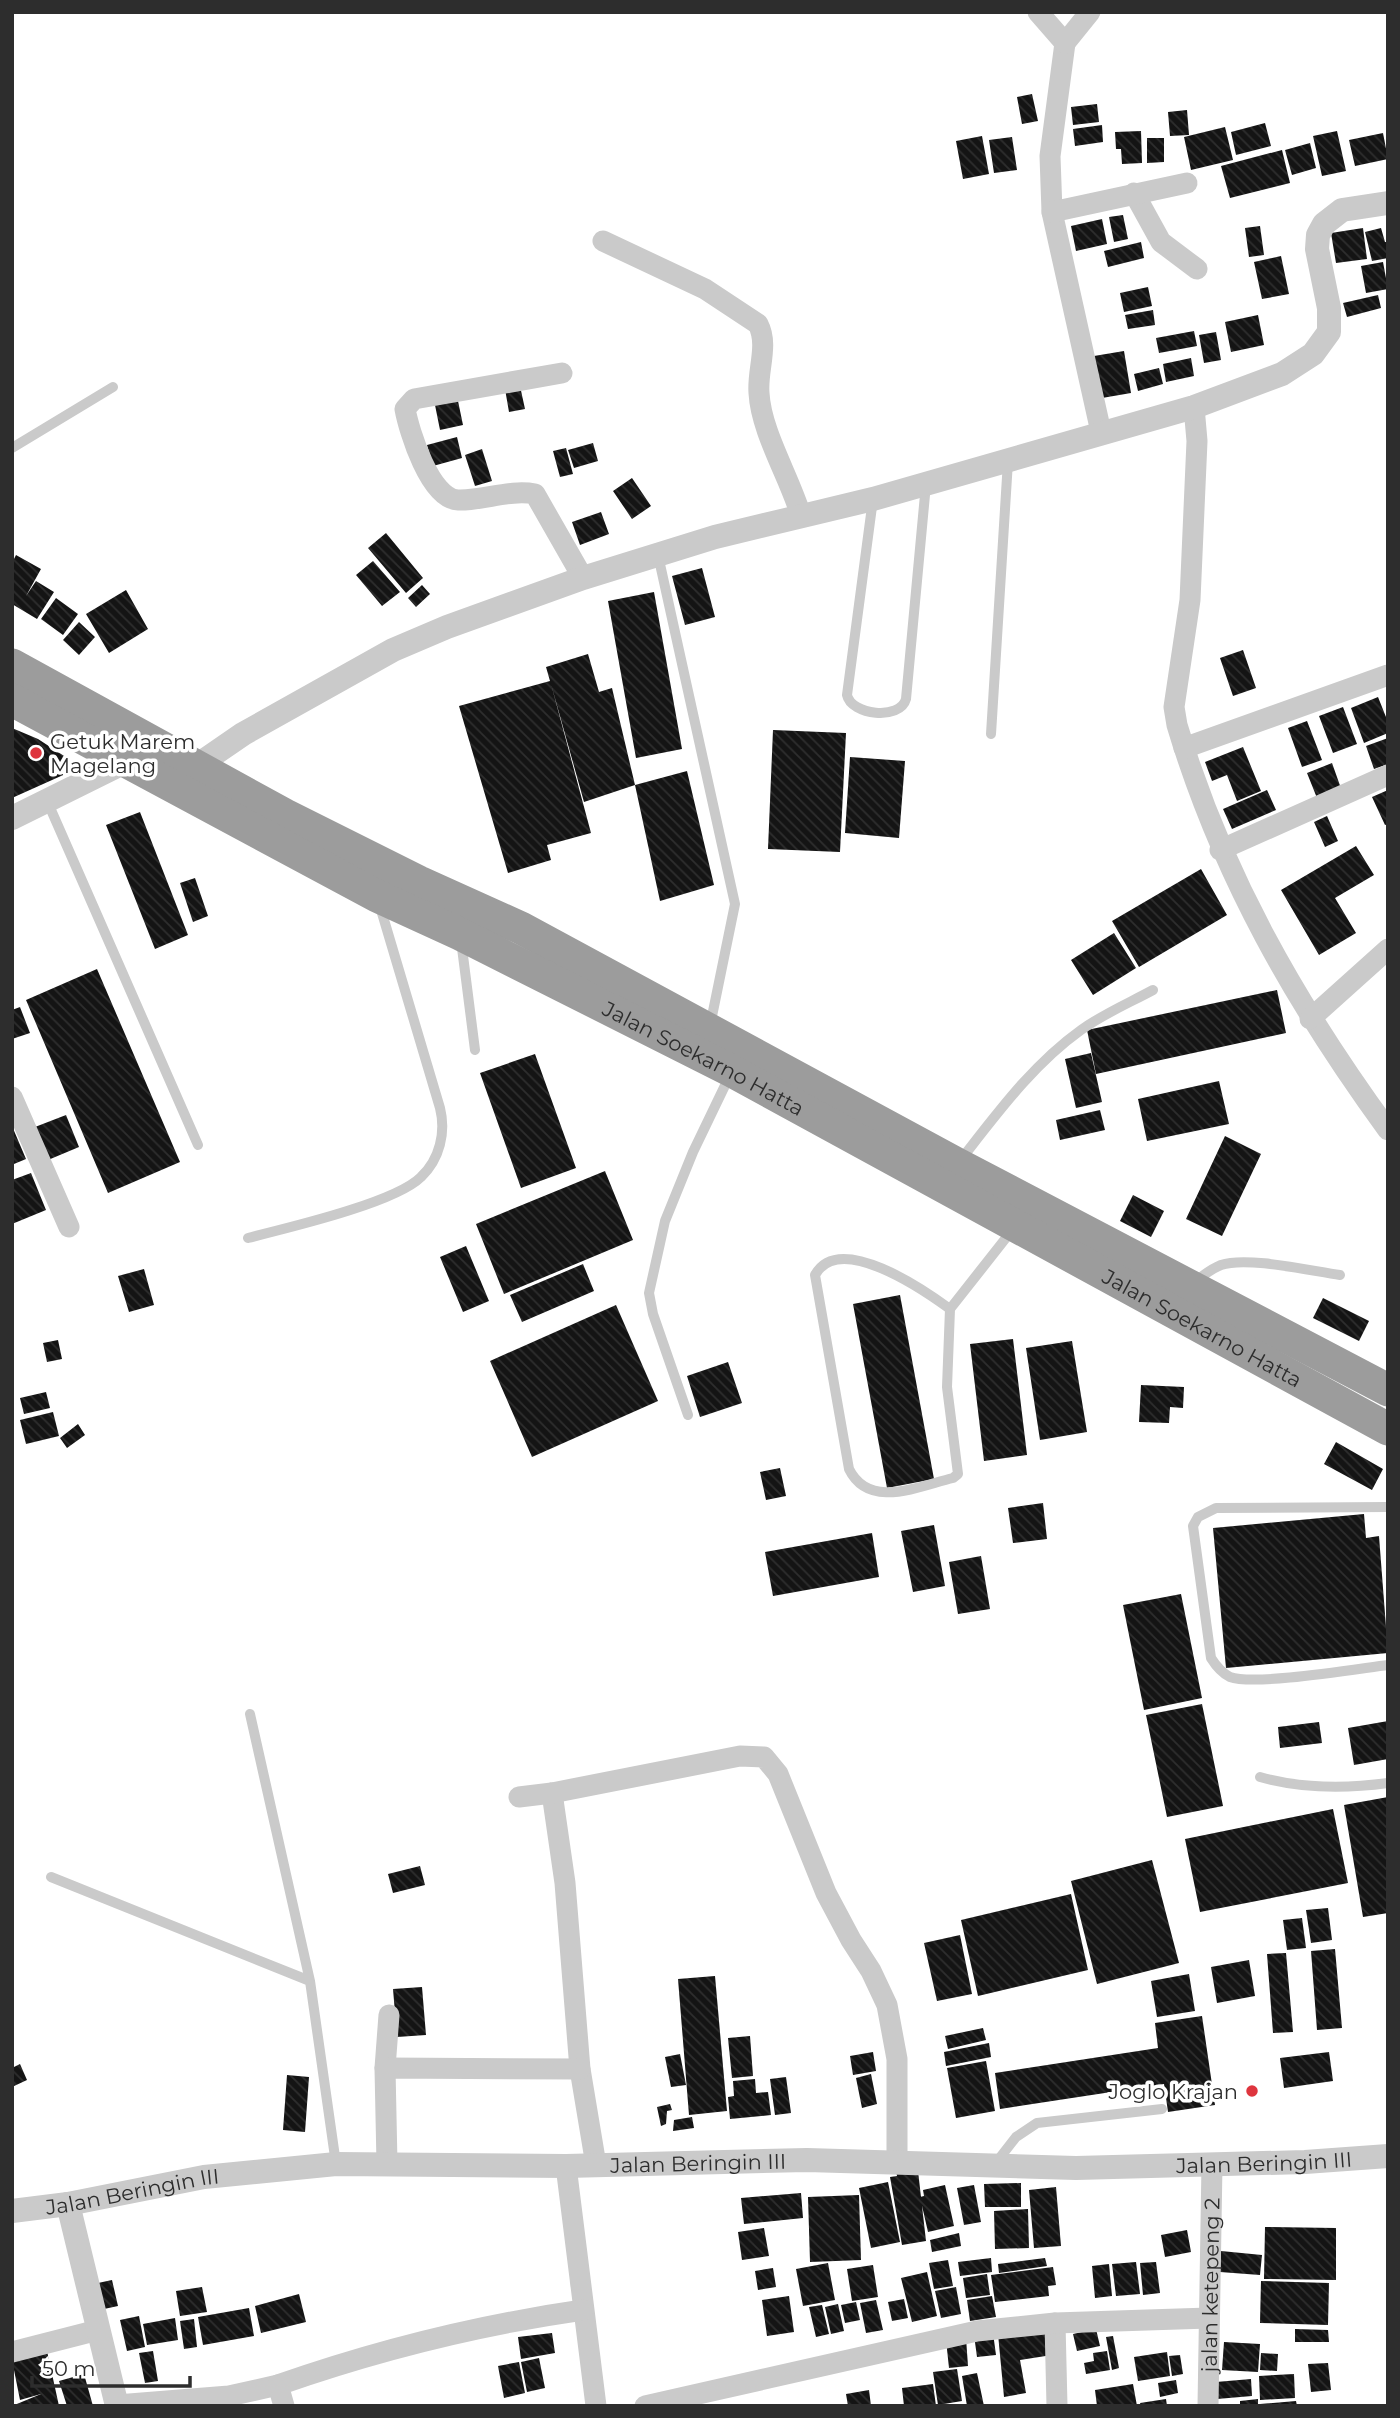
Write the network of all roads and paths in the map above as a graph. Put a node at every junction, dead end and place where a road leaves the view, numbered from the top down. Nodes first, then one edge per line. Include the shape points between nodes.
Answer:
1 (1038, 12) edge
2 (1090, 12) edge
3 (1065, 43) junction
4 (1187, 183) dead end
5 (1134, 193) junction
6 (1388, 203) edge
7 (1052, 212) junction
8 (603, 241) dead end
9 (1197, 270) dead end
10 (562, 373) dead end
11 (113, 387) dead end
12 (1194, 409) junction
13 (1101, 432) junction
14 (12, 448) edge
15 (1008, 461) junction
16 (926, 484) junction
17 (873, 499) junction
18 (801, 516) junction
19 (658, 555) junction
20 (583, 578) junction
21 (12, 665) edge
22 (1388, 675) edge
23 (12, 700) edge
24 (991, 734) dead end
25 (1184, 748) junction
26 (127, 761) junction
27 (198, 765) junction
28 (1388, 775) edge
29 (48, 803) junction
30 (12, 818) edge
31 (1220, 850) junction
32 (377, 896) junction
33 (416, 897) junction
34 (460, 934) junction
35 (1388, 950) edge
36 (1153, 990) dead end
37 (1310, 1019) junction
38 (709, 1028) junction
39 (475, 1049) dead end
40 (732, 1071) junction
41 (12, 1097) edge
42 (1388, 1130) edge
43 (198, 1145) dead end
44 (957, 1164) junction
45 (1015, 1226) junction
46 (69, 1227) dead end
47 (248, 1238) dead end
48 (1340, 1275) dead end
49 (1188, 1286) junction
50 (950, 1309) junction
51 (1388, 1390) edge
52 (688, 1415) dead end
53 (1388, 1429) edge
54 (1388, 1507) edge
55 (1388, 1665) edge
56 (250, 1714) dead end
57 (1260, 1777) dead end
58 (1388, 1783) edge
59 (552, 1793) junction
60 (519, 1797) dead end
61 (51, 1877) dead end
62 (310, 1981) junction
63 (389, 2015) dead end
64 (385, 2067) junction
65 (580, 2069) junction
66 (1162, 2109) dead end
67 (1388, 2156) edge
68 (897, 2161) junction
69 (336, 2164) junction
70 (387, 2164) junction
71 (1212, 2164) junction
72 (566, 2165) junction
73 (596, 2165) junction
74 (994, 2166) junction
75 (68, 2204) junction
76 (12, 2211) edge
77 (583, 2310) junction
78 (1209, 2318) junction
79 (1055, 2323) junction
80 (97, 2330) junction
81 (12, 2352) edge
82 (278, 2385) junction
83 (117, 2406) edge
84 (284, 2406) edge
85 (596, 2406) edge
86 (645, 2406) edge
87 (1057, 2406) edge
88 (1208, 2406) edge

1 - 3 street
2 - 3 street
3 - 7 street via 1050,156
4 - 5 street
5 - 7 street
5 - 9 street via 1161,242
6 - 12 street via 1342,210 1321,230 1318,248 1330,326 1313,354 1282,374
7 - 13 street
8 - 18 street via 705,289 758,324 763,344 758,384 761,411
10 - 20 street via 414,399 405,409 419,457 444,493 460,500 535,494
11 - 14 lane
12 - 13 street
12 - 25 street via 1197,441 1190,600 1174,707
13 - 15 street
15 - 16 street
15 - 24 lane
16 - 17 street
16 - 17 lane via 906,699 904,707 893,713 856,709 846,695
17 - 18 street
18 - 19 street
19 - 20 street
19 - 38 lane via 736,904
20 - 27 street via 393,650 243,734
21 - 27 highway, Jalan Soekarno Hatta
22 - 25 street
23 - 26 highway, Jalan Soekarno Hatta
25 - 31 street
26 - 29 street
26 - 32 highway, Jalan Soekarno Hatta
27 - 33 highway, Jalan Soekarno Hatta
28 - 31 street
29 - 30 street
29 - 43 lane
31 - 37 street
32 - 33 highway, Jalan Soekarno Hatta
32 - 47 lane via 440,1108 443,1135 428,1169 407,1187 364,1205
33 - 34 highway, Jalan Soekarno Hatta
33 - 38 highway, Jalan Soekarno Hatta via 521,928
34 - 39 lane
34 - 40 highway, Jalan Soekarno Hatta
35 - 37 street
36 - 44 lane via 1100,1018 1058,1048 1004,1104
37 - 42 street
38 - 44 highway, Jalan Soekarno Hatta
40 - 45 highway, Jalan Soekarno Hatta
40 - 52 lane via 665,1221 650,1284 653,1314
41 - 46 street
44 - 49 highway, Jalan Soekarno Hatta
45 - 50 lane
45 - 53 highway, Jalan Soekarno Hatta
48 - 49 lane via 1269,1264 1227,1264
49 - 51 highway, Jalan Soekarno Hatta
50 - 50 lane via 911,1282 858,1260 832,1261 815,1275 849,1469 871,1492 891,1493 958,1474 947,1387
54 - 55 lane via 1216,1508 1198,1517 1193,1526 1211,1658 1224,1673 1260,1679
56 - 62 lane
57 - 58 lane via 1324,1788
59 - 60 street
59 - 65 street via 565,1883
59 - 68 street via 740,1756 756,1755 771,1763 826,1893 887,2005 897,2059
61 - 62 lane
62 - 69 lane
63 - 64 street
64 - 65 street
64 - 70 street
65 - 73 street
66 - 74 lane via 1037,2123 1016,2137
67 - 71 street, Jalan Beringin III
68 - 73 street, Jalan Beringin III
68 - 74 street, Jalan Beringin III
69 - 70 street, Jalan Beringin III
69 - 75 street, Jalan Beringin III via 204,2177
70 - 72 street, Jalan Beringin III
71 - 74 street, Jalan Beringin III
71 - 78 street, jalan ketepeng 2
72 - 73 street, Jalan Beringin III
72 - 77 street
75 - 76 street, Jalan Beringin III
75 - 80 street
77 - 82 street via 495,2323 415,2342
77 - 85 street
78 - 79 street
78 - 88 street, jalan ketepeng 2
79 - 86 street via 925,2341
79 - 87 street
80 - 81 street
80 - 83 street
82 - 83 street via 229,2396
82 - 84 street

